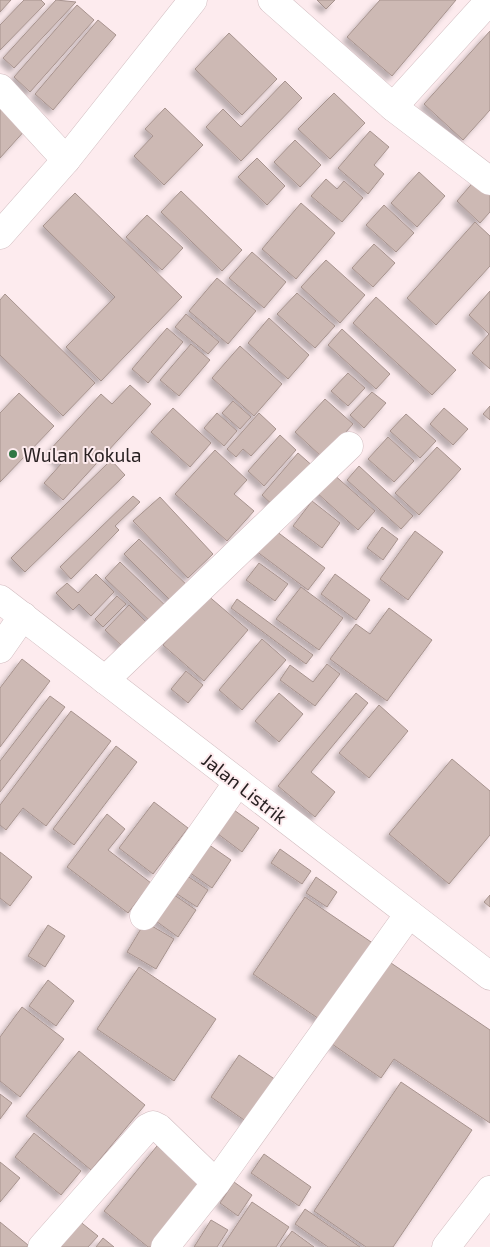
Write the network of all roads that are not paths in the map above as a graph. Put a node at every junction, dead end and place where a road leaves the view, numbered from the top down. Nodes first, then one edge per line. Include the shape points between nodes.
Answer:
1 (193, 0) edge
2 (272, 0) edge
3 (490, 0) edge
4 (0, 88) edge
5 (393, 107) junction
6 (66, 160) junction
7 (490, 181) edge
8 (0, 236) edge
9 (349, 446) dead end
10 (0, 599) edge
11 (23, 616) junction
12 (0, 649) edge
13 (105, 680) junction
14 (238, 782) junction
15 (409, 914) junction
16 (144, 916) dead end
17 (490, 976) edge
18 (216, 1183) junction
19 (490, 1190) edge
20 (42, 1247) edge
21 (165, 1247) edge
22 (446, 1247) edge

1 - 6 street
2 - 5 street
3 - 5 street
4 - 6 street
5 - 7 street
6 - 8 street
9 - 13 street
10 - 11 street, Jalan Listrik
11 - 12 street
11 - 13 street, Jalan Listrik
13 - 14 street, Jalan Listrik
14 - 15 street, Jalan Listrik
14 - 16 street
15 - 17 street, Jalan Listrik
15 - 18 street
18 - 20 street via 153,1125
18 - 21 street
19 - 22 street

